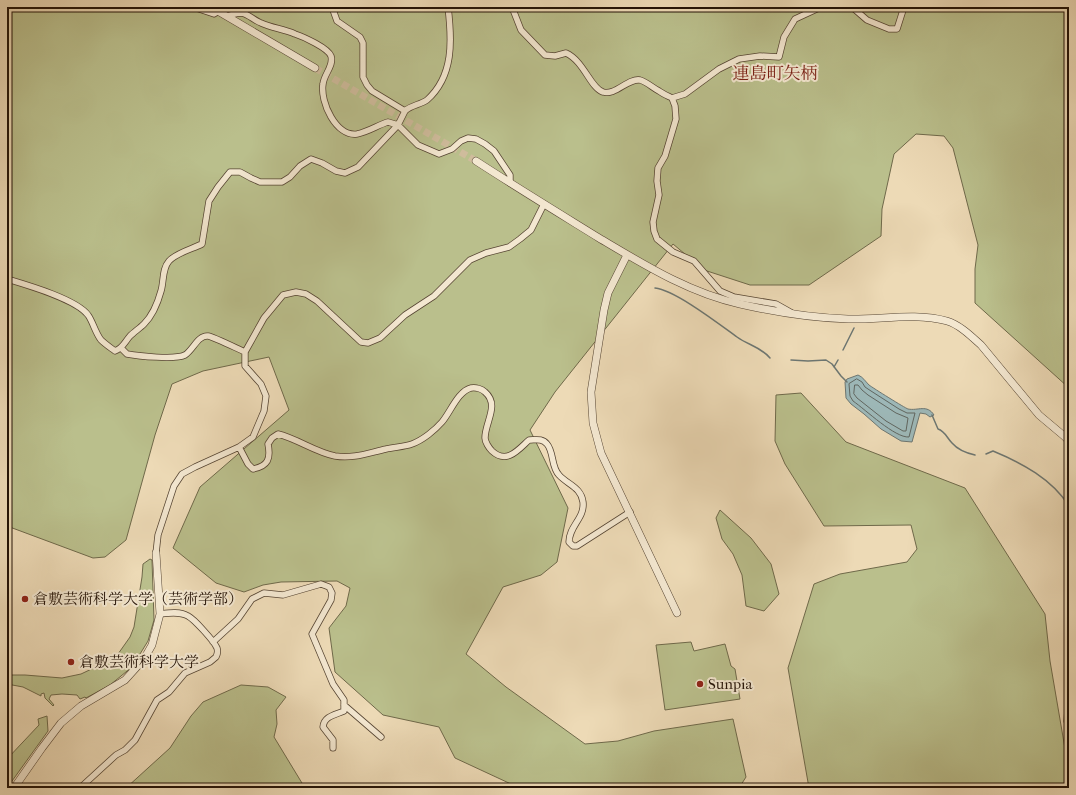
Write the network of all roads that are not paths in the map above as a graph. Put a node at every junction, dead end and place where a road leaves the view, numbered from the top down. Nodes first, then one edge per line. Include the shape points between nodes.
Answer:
1 (193, 7) edge
2 (211, 7) edge
3 (332, 7) edge
4 (444, 7) edge
5 (449, 7) edge
6 (512, 7) edge
7 (821, 7) edge
8 (852, 7) edge
9 (904, 7) edge
10 (219, 12) junction
11 (227, 16) junction
12 (315, 68) tunnel mouth
13 (672, 98) junction
14 (405, 111) junction
15 (398, 125) junction
16 (476, 161) tunnel mouth
17 (510, 183) junction
18 (544, 204) junction
19 (627, 255) junction
20 (7, 280) edge
21 (795, 314) junction
22 (122, 348) junction
23 (245, 352) junction
24 (1069, 441) edge
25 (239, 447) junction
26 (630, 512) junction
27 (156, 553) joint
28 (677, 613) dead end
29 (160, 614) junction
30 (213, 642) junction
31 (1069, 692) edge
32 (1069, 704) edge
33 (344, 705) junction
34 (1067, 721) dead end
35 (381, 737) dead end
36 (333, 748) dead end
37 (14, 788) edge
38 (80, 788) edge

1 - 10 street via 214,14
2 - 10 street
3 - 14 street via 337,22 360,37 363,43 363,77 367,85 372,91
4 - 5 street
5 - 14 street via 450,49 445,76 426,100
6 - 13 street via 521,30 545,55 566,53 573,56 598,89 604,93 634,80 640,80
7 - 13 street via 795,19 784,37 779,57 740,59 719,69 685,94
8 - 9 street via 867,20 890,29 897,29
10 - 11 street
11 - 12 street
11 - 15 street via 243,13 324,48 330,54 332,63 323,83 324,99 329,114 345,132 356,134 388,122
13 - 21 street via 676,119 665,156 658,168 659,195 653,222 657,239 673,252 694,261 720,291 734,297 776,304
14 - 15 street
15 - 17 street via 418,144 439,154 468,138 476,139 494,152 510,176
15 - 22 street via 358,167 345,173 311,159 282,182 260,182 240,172 230,172 209,201 202,244 168,262 154,309
16 - 17 street
17 - 18 street
18 - 19 street
18 - 23 street via 530,230 520,239 509,247 470,260 434,296 405,315 380,338 368,343 361,342 318,301 296,292 283,295 264,318
19 - 21 street via 713,297
19 - 26 street via 608,293 591,392 591,407 592,423 601,453
20 - 22 street via 81,307 101,340 115,351
21 - 24 street via 848,319 922,317 959,327 981,345 1039,415
22 - 23 street via 127,354 140,357 178,357 185,355 202,338 209,336
23 - 25 street via 246,366 261,384 266,396 264,411 253,436
25 - 26 street via 253,469 260,468 268,460 268,444 278,434 334,456 352,457 413,444 442,422 459,397 471,388 479,388 488,395 492,406 485,438 489,448 496,455 508,457 529,440 542,440 548,444 554,467 559,475 579,491 583,511 569,535 569,542 573,546 577,546
25 - 27 street via 182,474 174,486 158,535
26 - 28 street
27 - 29 street
29 - 30 street via 187,615
29 - 37 street via 152,645 135,670 125,680 81,706 61,723
30 - 33 street via 238,619 252,599 264,593 283,595 321,584 328,587 332,600 312,634 333,684 344,700
30 - 38 street via 217,649 216,657 185,673 169,692 156,700 131,745
31 - 32 street
32 - 34 street
33 - 35 street
33 - 36 street via 344,711 324,721 323,727 332,740

